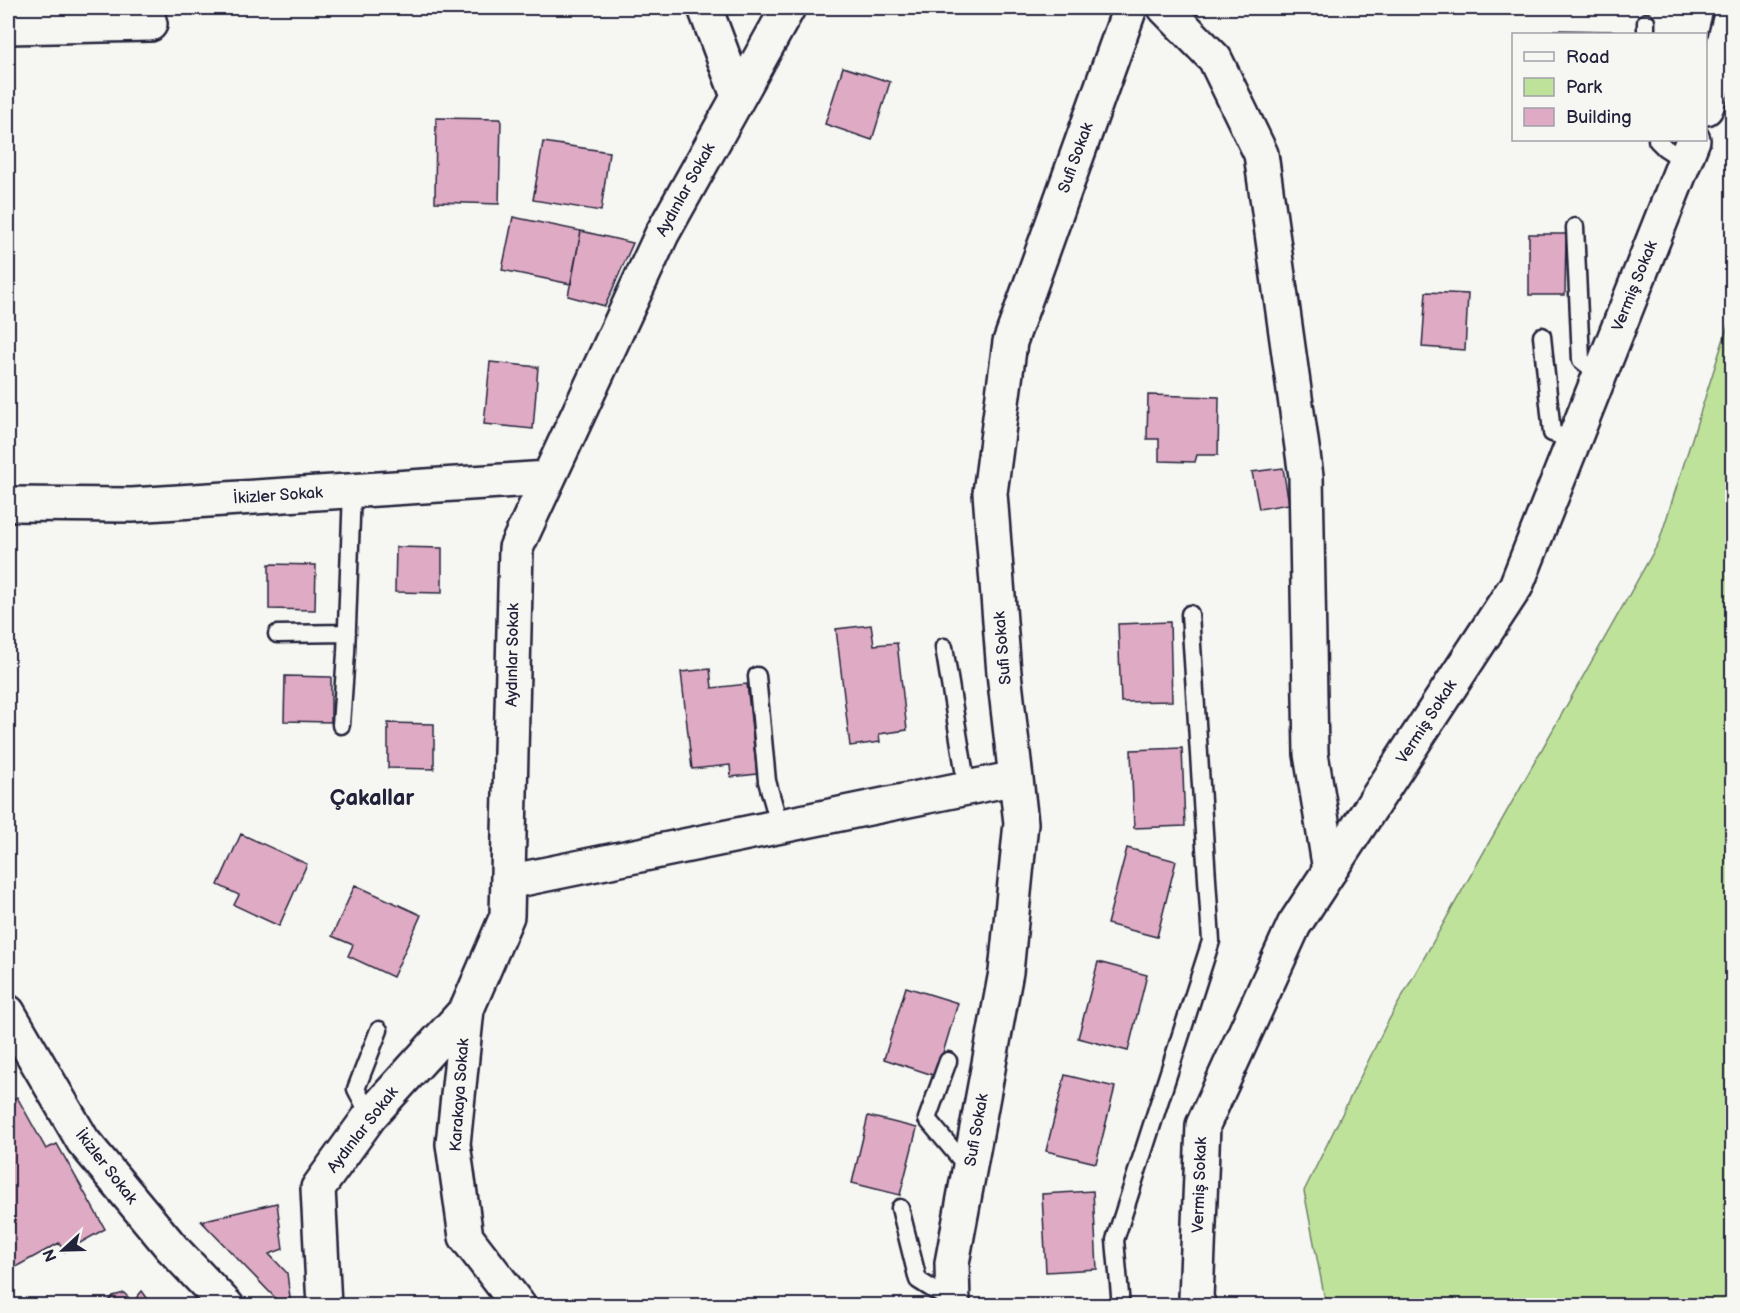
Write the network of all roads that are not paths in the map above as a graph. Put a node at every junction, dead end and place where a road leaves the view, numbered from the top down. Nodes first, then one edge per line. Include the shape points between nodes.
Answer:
1 (146, 8) edge
2 (705, 8) edge
3 (789, 8) edge
4 (1130, 8) edge
5 (1165, 8) edge
6 (1726, 14) edge
7 (8, 27) edge
8 (738, 96) junction
9 (1707, 105) edge
10 (1658, 141) edge
11 (1689, 150) edge
12 (1575, 227) dead end
13 (1542, 336) dead end
14 (1600, 375) junction
15 (1574, 440) junction
16 (548, 478) junction
17 (352, 491) junction
18 (8, 504) edge
19 (1190, 614) dead end
20 (347, 633) junction
21 (277, 634) dead end
22 (944, 647) dead end
23 (757, 676) dead end
24 (341, 725) dead end
25 (1016, 778) junction
26 (967, 788) junction
27 (780, 827) junction
28 (1330, 870) junction
29 (508, 882) junction
30 (467, 1009) junction
31 (8, 1012) edge
32 (379, 1030) dead end
33 (948, 1061) dead end
34 (370, 1116) junction
35 (969, 1169) junction
36 (900, 1208) dead end
37 (953, 1304) edge
38 (226, 1305) edge
39 (324, 1305) edge
40 (519, 1305) edge
41 (1121, 1305) edge
42 (1199, 1305) edge

1 - 7 street via 150,24
2 - 8 street
3 - 8 street, Aydınlar Sokak
4 - 25 street, Sufi Sokak via 1010,342 990,493
5 - 28 street via 1215,59 1262,154 1306,476 1311,754
6 - 9 street
8 - 16 street, Aydınlar Sokak via 662,234
10 - 11 lane via 1665,148
11 - 14 street, Vermiş Sokak
12 - 14 lane via 1581,360
13 - 15 lane via 1552,433
14 - 15 street, Vermiş Sokak
15 - 28 street, Vermiş Sokak via 1516,586
16 - 17 street, İkizler Sokak
16 - 29 street, Aydınlar Sokak via 516,548
17 - 18 street, İkizler Sokak via 132,505
17 - 20 lane
19 - 41 lane via 1211,941 1115,1240
20 - 21 lane
20 - 24 lane
22 - 26 lane
23 - 27 lane via 767,781
25 - 26 street
25 - 35 street, Sufi Sokak via 1020,824 1006,972
26 - 27 street
27 - 29 street
28 - 42 street, Vermiş Sokak via 1294,925 1203,1125 1196,1298
29 - 30 street, Aydınlar Sokak via 507,916
30 - 34 street, Aydınlar Sokak
30 - 40 street, Karakaya Sokak via 453,1144 466,1238
31 - 38 street, İkizler Sokak via 83,1142 172,1248
32 - 34 lane via 356,1089
33 - 35 lane via 927,1119
34 - 39 street, Aydınlar Sokak via 318,1188
35 - 37 street, Sufi Sokak via 952,1263
36 - 37 lane via 918,1280

